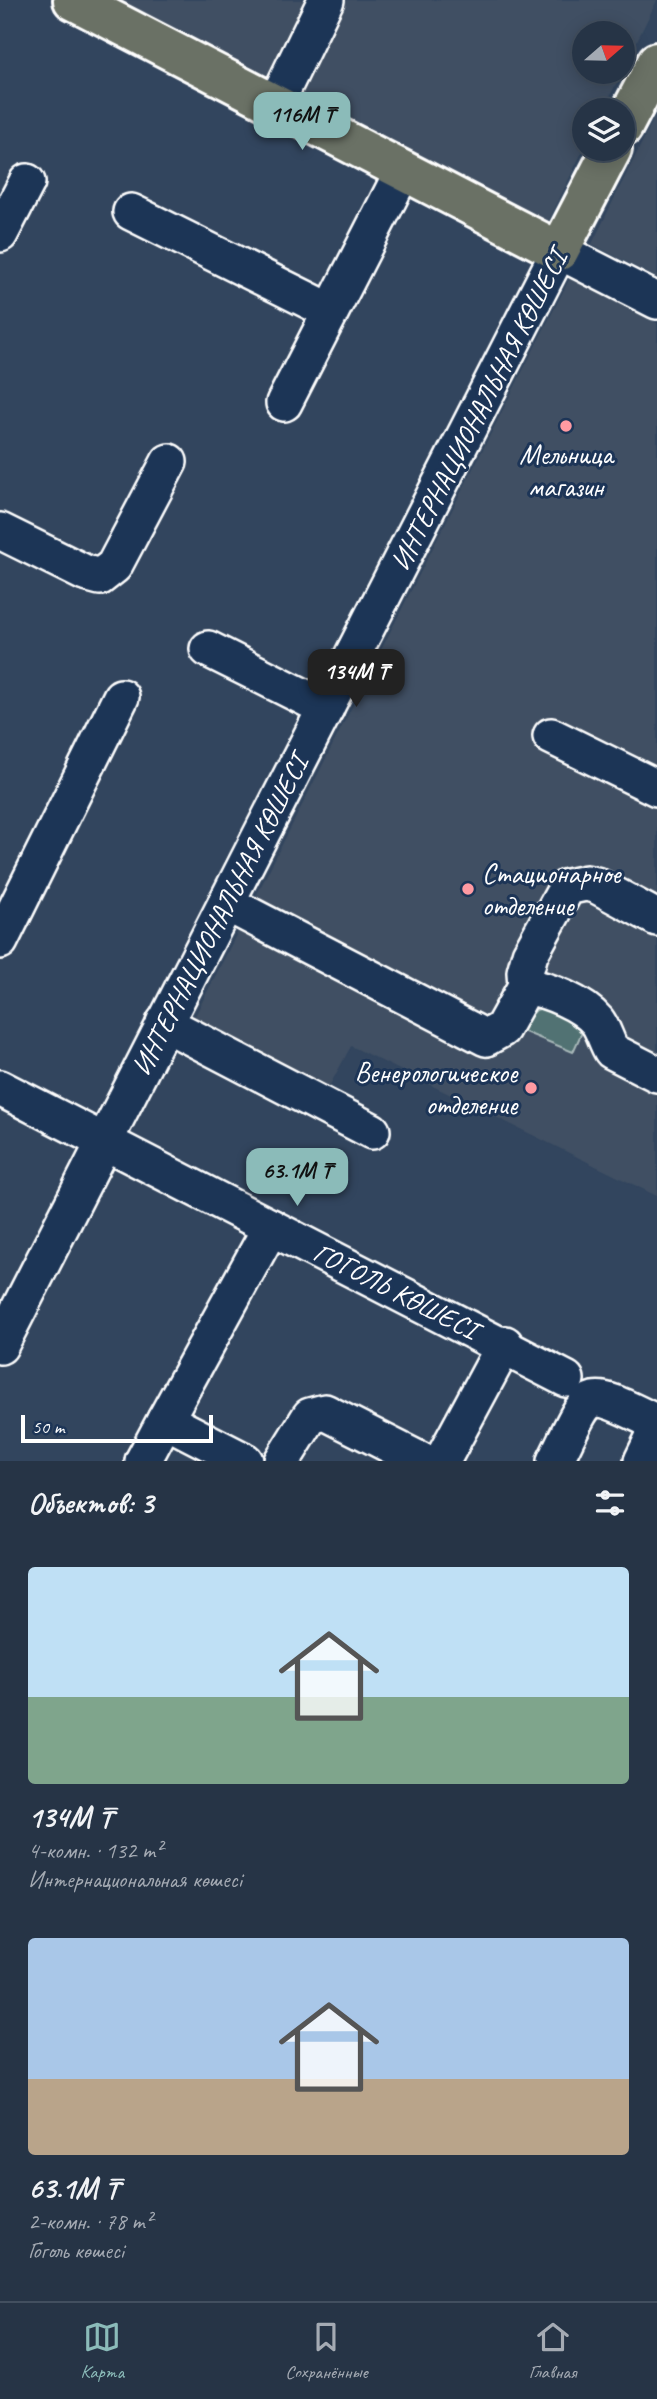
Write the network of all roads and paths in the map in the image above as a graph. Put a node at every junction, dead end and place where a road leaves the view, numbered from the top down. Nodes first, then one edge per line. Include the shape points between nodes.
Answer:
1 (73, 0) edge
2 (326, 0) edge
3 (657, 62) edge
4 (275, 105) junction
5 (635, 105) edge
6 (606, 161) edge
7 (403, 171) junction
8 (27, 182) dead end
9 (131, 212) dead end
10 (0, 234) edge
11 (559, 251) junction
12 (657, 301) edge
13 (330, 312) junction
14 (284, 403) dead end
15 (169, 462) dead end
16 (0, 531) edge
17 (208, 649) dead end
18 (121, 697) dead end
19 (326, 708) junction
20 (551, 736) dead end
21 (657, 788) edge
22 (226, 903) junction
23 (657, 918) edge
24 (0, 939) edge
25 (526, 986) junction
26 (164, 1023) junction
27 (657, 1074) edge
28 (0, 1088) edge
29 (372, 1131) dead end
30 (102, 1141) junction
31 (271, 1227) junction
32 (505, 1344) junction
33 (0, 1346) edge
34 (566, 1378) dead end
35 (165, 1420) junction
36 (657, 1423) edge
37 (657, 1430) edge
38 (144, 1461) edge
39 (245, 1461) edge
40 (282, 1461) edge
41 (422, 1461) edge
42 (442, 1461) edge
43 (555, 1461) edge
44 (642, 1461) edge

1 - 4 main road
2 - 4 street
3 - 5 main road
4 - 7 main road
6 - 11 main road, ИНТЕРНАЦИОНАЛЬНАЯ КӨШЕСІ
7 - 11 main road
7 - 13 street
8 - 10 street
9 - 13 street
11 - 12 street
11 - 19 street, ИНТЕРНАЦИОНАЛЬНАЯ КӨШЕСІ
13 - 14 street
15 - 16 street via 114,566 100,577
17 - 19 street
18 - 24 street
19 - 22 street, ИНТЕРНАЦИОНАЛЬНАЯ КӨШЕСІ
20 - 21 street
22 - 25 street via 480,1038 502,1030
22 - 26 street, ИНТЕРНАЦИОНАЛЬНАЯ КӨШЕСІ
23 - 25 street via 596,886 567,887 530,954
25 - 27 street via 549,992 589,1013 612,1051
26 - 29 street
26 - 30 street, ИНТЕРНАЦИОНАЛЬНАЯ КӨШЕСІ
28 - 30 street, ГОГОЛЬ КӨШЕСІ
30 - 31 street, ГОГОЛЬ КӨШЕСІ
30 - 33 street, ИНТЕРНАЦИОНАЛЬНАЯ КӨШЕСІ
31 - 32 street, ГОГОЛЬ КӨШЕСІ
31 - 35 street
32 - 34 street, ГОГОЛЬ КӨШЕСІ
32 - 42 street
35 - 38 street
35 - 39 street
36 - 43 street via 607,1399 593,1398 583,1406
37 - 44 street
40 - 41 street via 310,1416 325,1412

